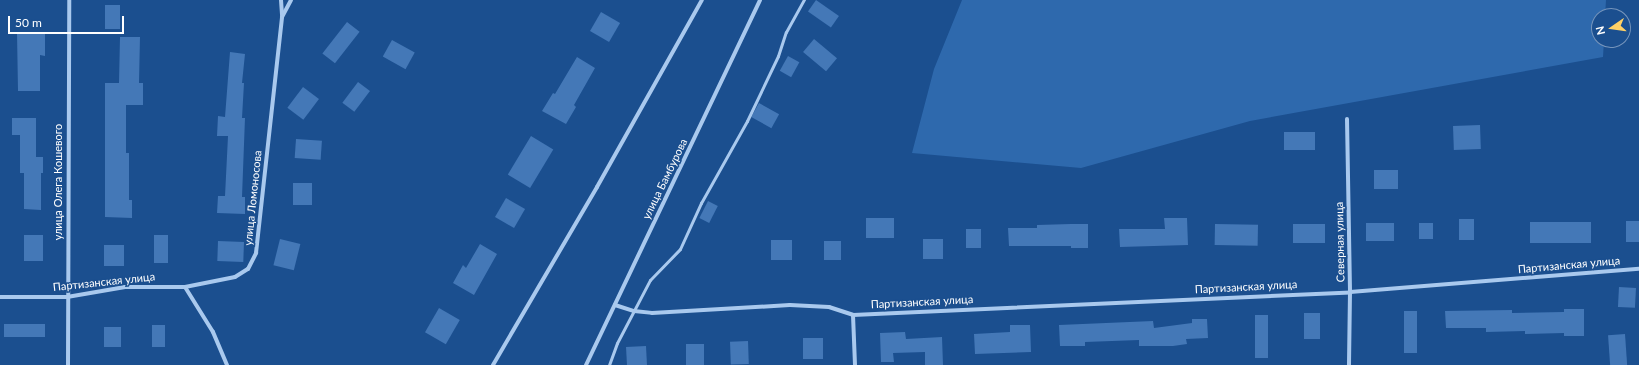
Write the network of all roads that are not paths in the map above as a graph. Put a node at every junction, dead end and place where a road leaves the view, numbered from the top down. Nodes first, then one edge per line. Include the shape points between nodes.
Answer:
1 (69, 0) edge
2 (281, 0) edge
3 (291, 0) edge
4 (702, 0) edge
5 (760, 0) edge
6 (804, 0) edge
7 (282, 17) junction
8 (1347, 119) dead end
9 (1639, 268) edge
10 (186, 287) junction
11 (1350, 292) junction
12 (0, 297) edge
13 (67, 297) junction
14 (615, 305) junction
15 (634, 311) junction
16 (853, 315) junction
17 (68, 365) edge
18 (228, 365) edge
19 (493, 365) edge
20 (586, 365) edge
21 (609, 365) edge
22 (855, 365) edge
23 (1349, 365) edge

1 - 13 street, улица Олега Кошевого
2 - 7 street
3 - 7 street, улица Ломоносова
4 - 19 street
5 - 14 street, улица Бамбурова
6 - 15 lane via 786,32 778,56 747,121 701,203 680,249 650,280
7 - 10 street, улица Ломоносова via 256,253 248,269 235,277
8 - 11 street, Северная улица
9 - 11 street, Партизанская улица
10 - 13 street, Партизанская улица via 125,288
10 - 18 street via 213,332
11 - 16 street, Партизанская улица
11 - 23 street, Северная улица
12 - 13 street, Партизанская улица
13 - 17 street, улица Олега Кошевого
14 - 15 street
14 - 20 street, улица Бамбурова
15 - 16 street via 652,313 790,305 829,307
15 - 21 lane
16 - 22 street

